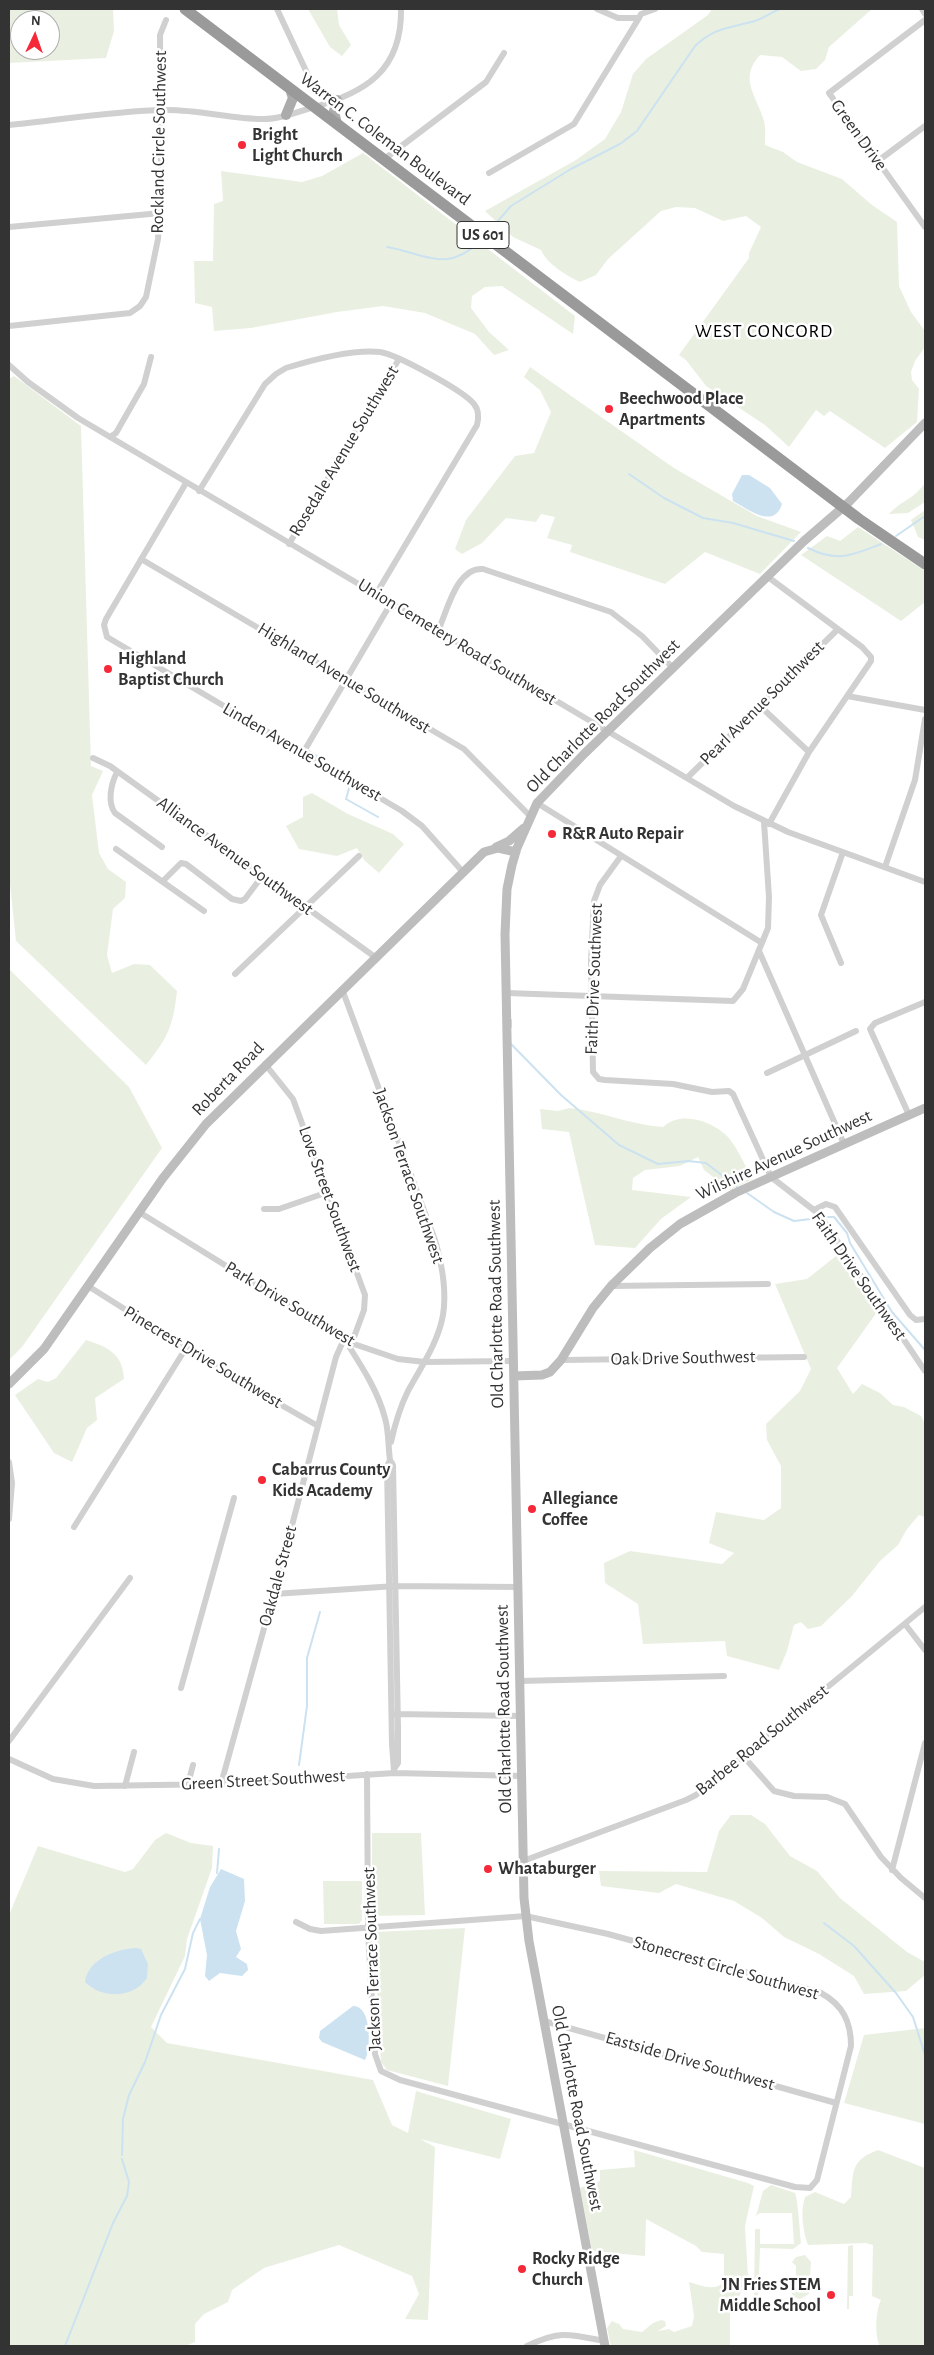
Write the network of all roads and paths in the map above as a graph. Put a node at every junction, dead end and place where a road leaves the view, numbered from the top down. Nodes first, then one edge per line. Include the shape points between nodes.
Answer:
1 (185, 9) edge
2 (277, 9) edge
3 (401, 9) edge
4 (596, 9) edge
5 (655, 9) edge
6 (922, 9) edge
7 (925, 14) edge
8 (639, 18) junction
9 (166, 20) dead end
10 (925, 20) edge
11 (504, 52) dead end
12 (290, 89) junction
13 (316, 90) dead end
14 (337, 100) junction
15 (314, 107) junction
16 (161, 110) junction
17 (286, 115) junction
18 (337, 124) junction
19 (9, 126) edge
20 (925, 126) edge
21 (383, 160) junction
22 (878, 161) junction
23 (489, 173) dead end
24 (161, 213) junction
25 (9, 227) edge
26 (925, 227) edge
27 (9, 326) edge
28 (151, 357) dead end
29 (399, 359) junction
30 (9, 365) edge
31 (925, 423) edge
32 (110, 438) junction
33 (186, 483) junction
34 (199, 492) junction
35 (843, 507) junction
36 (289, 544) junction
37 (142, 559) junction
38 (925, 564) edge
39 (768, 577) junction
40 (376, 594) junction
41 (392, 603) junction
42 (838, 629) junction
43 (438, 631) junction
44 (673, 668) junction
45 (346, 679) junction
46 (848, 696) junction
47 (760, 706) junction
48 (925, 710) edge
49 (925, 719) edge
50 (608, 731) junction
51 (809, 752) junction
52 (303, 753) junction
53 (93, 758) dead end
54 (117, 772) junction
55 (687, 778) junction
56 (537, 803) junction
57 (529, 821) junction
58 (766, 823) junction
59 (162, 847) dead end
60 (493, 848) junction
61 (116, 849) dead end
62 (516, 852) junction
63 (843, 852) junction
64 (359, 856) dead end
65 (621, 856) junction
66 (885, 867) junction
67 (463, 872) junction
68 (263, 876) junction
69 (163, 881) junction
70 (925, 882) edge
71 (306, 907) junction
72 (204, 911) dead end
73 (762, 943) junction
74 (759, 951) junction
75 (375, 957) junction
76 (841, 963) dead end
77 (235, 974) dead end
78 (342, 989) junction
79 (506, 993) junction
80 (591, 997) junction
81 (925, 1002) edge
82 (856, 1032) dead end
83 (805, 1055) junction
84 (265, 1064) junction
85 (767, 1073) dead end
86 (925, 1108) edge
87 (909, 1115) junction
88 (844, 1144) junction
89 (771, 1177) junction
90 (328, 1192) junction
91 (264, 1209) dead end
92 (139, 1212) junction
93 (819, 1215) junction
94 (768, 1284) dead end
95 (88, 1286) junction
96 (611, 1286) junction
97 (925, 1319) edge
98 (344, 1339) junction
99 (351, 1343) junction
100 (186, 1348) junction
101 (804, 1357) dead end
102 (561, 1360) junction
103 (514, 1361) junction
104 (425, 1362) junction
105 (925, 1371) edge
106 (514, 1376) junction
107 (9, 1384) edge
108 (318, 1426) junction
109 (390, 1448) junction
110 (9, 1462) edge
111 (234, 1498) dead end
112 (9, 1519) edge
113 (74, 1527) dead end
114 (130, 1578) dead end
115 (392, 1586) junction
116 (518, 1587) junction
117 (274, 1594) junction
118 (925, 1607) edge
119 (905, 1624) junction
120 (925, 1650) edge
121 (724, 1676) dead end
122 (520, 1681) junction
123 (181, 1688) dead end
124 (395, 1714) junction
125 (521, 1716) junction
126 (9, 1741) edge
127 (925, 1743) edge
128 (134, 1752) dead end
129 (744, 1757) junction
130 (9, 1761) edge
131 (194, 1764) dead end
132 (395, 1771) junction
133 (367, 1774) junction
134 (522, 1776) junction
135 (188, 1784) junction
136 (221, 1784) junction
137 (125, 1786) junction
138 (523, 1861) junction
139 (892, 1870) junction
140 (925, 1898) edge
141 (526, 1916) junction
142 (296, 1922) dead end
143 (368, 1928) junction
144 (544, 2021) junction
145 (836, 2103) junction
146 (564, 2126) junction
147 (604, 2344) edge
148 (527, 2346) edge

1 - 12 highway, Warren C. Coleman Boulevard / US 601
2 - 13 street
3 - 14 street via 399,34 387,66 365,87
4 - 8 street via 618,18
5 - 8 street via 641,14
6 - 7 street
8 - 23 street via 574,124
9 - 16 street, Rockland Circle Southwest via 160,35
10 - 22 street, Green Drive via 829,93
11 - 21 street via 486,82
12 - 15 highway, Warren C. Coleman Boulevard / US 601
12 - 17 main road via 293,98
14 - 15 street
14 - 18 main road via 334,111
15 - 17 street
15 - 18 highway, Warren C. Coleman Boulevard / US 601
16 - 17 street via 256,118
16 - 19 street
16 - 24 street, Rockland Circle Southwest
18 - 21 highway, Warren C. Coleman Boulevard / US 601
20 - 22 street
21 - 35 highway, Warren C. Coleman Boulevard / US 601
22 - 26 street, Green Drive
24 - 25 street
24 - 27 street, Rockland Circle Southwest via 150,286 144,302 134,311
28 - 32 street via 144,384
29 - 34 street via 380,352 357,352 291,366 276,374 265,384
29 - 36 street, Rosedale Avenue Southwest
29 - 40 street via 468,398 477,408 479,419
30 - 32 street, Union Cemetery Road Southwest via 48,398
31 - 35 main road, Old Charlotte Road Southwest
32 - 33 street, Union Cemetery Road Southwest
33 - 34 street, Union Cemetery Road Southwest
33 - 37 street
34 - 36 street, Union Cemetery Road Southwest
35 - 38 highway, Warren C. Coleman Boulevard / US 601
35 - 39 main road, Old Charlotte Road Southwest
36 - 40 street, Union Cemetery Road Southwest
37 - 45 street, Highland Avenue Southwest
37 - 52 street, Linden Avenue Southwest via 106,619 104,632 107,636
39 - 42 street
39 - 44 main road, Old Charlotte Road Southwest
40 - 41 street, Union Cemetery Road Southwest
41 - 43 street, Union Cemetery Road Southwest
41 - 45 street
42 - 46 street via 871,657 869,667
42 - 47 street, Pearl Avenue Southwest
43 - 44 street via 463,577 471,570 483,569 611,612 642,636
43 - 50 street, Union Cemetery Road Southwest
44 - 50 main road, Old Charlotte Road Southwest
45 - 52 street
45 - 57 street, Highland Avenue Southwest via 464,749
46 - 48 street
46 - 51 street
47 - 51 street
47 - 55 street, Pearl Avenue Southwest
49 - 66 street via 915,780
50 - 55 street, Union Cemetery Road Southwest
50 - 56 main road, Old Charlotte Road Southwest
51 - 58 street
52 - 67 street, Linden Avenue Southwest via 412,817
53 - 54 street, Alliance Avenue Southwest
54 - 59 street via 111,790 115,814
54 - 68 street, Alliance Avenue Southwest
55 - 58 street, Union Cemetery Road Southwest
56 - 57 main road, Old Charlotte Road Southwest
56 - 65 street
57 - 60 main road, Roberta Road via 509,840
57 - 62 main road, Old Charlotte Road Southwest
58 - 63 street, Union Cemetery Road Southwest
58 - 73 street via 770,912
60 - 62 main road
60 - 67 main road, Roberta Road
61 - 69 street
62 - 79 main road, Old Charlotte Road Southwest via 505,907
63 - 66 street, Union Cemetery Road Southwest
63 - 76 street via 821,915
64 - 71 street
65 - 73 street
65 - 80 street, Faith Drive Southwest via 600,885 594,901
66 - 70 street, Union Cemetery Road Southwest
67 - 75 main road, Roberta Road
68 - 69 street via 241,901 232,899 186,864 175,866
68 - 71 street, Alliance Avenue Southwest
69 - 72 street
71 - 75 street, Alliance Avenue Southwest
71 - 77 street
73 - 74 street
74 - 80 street via 738,998 730,1002
74 - 83 street
75 - 78 main road, Roberta Road
78 - 84 main road, Roberta Road
78 - 104 street, Jackson Terrace Southwest via 435,1240 442,1268 443,1316
79 - 80 street
79 - 103 main road, Old Charlotte Road Southwest
80 - 89 street, Faith Drive Southwest via 591,1067 595,1076 605,1080 672,1084 712,1092 730,1091
81 - 87 street via 875,1023 870,1029
82 - 83 street
83 - 85 street
83 - 88 street
84 - 90 street, Love Street Southwest via 293,1099
84 - 92 main road, Roberta Road via 206,1124
86 - 87 main road, Wilshire Avenue Southwest
87 - 88 main road, Wilshire Avenue Southwest
88 - 89 main road, Wilshire Avenue Southwest
89 - 93 street, Faith Drive Southwest
89 - 96 main road, Wilshire Avenue Southwest via 680,1224
90 - 91 street via 279,1209
90 - 99 street, Love Street Southwest via 365,1295 364,1310
92 - 95 main road, Roberta Road
92 - 98 street, Park Drive Southwest
93 - 97 street via 826,1204 835,1207 910,1315 916,1320
93 - 105 street, Faith Drive Southwest
94 - 96 street
95 - 100 street, Pinecrest Drive Southwest
95 - 107 main road, Roberta Road via 44,1349
96 - 102 main road, Wilshire Avenue Southwest
98 - 99 street, Park Drive Southwest
98 - 108 street, Oakdale Street via 336,1357
99 - 104 street, Park Drive Southwest via 390,1358
99 - 109 street, Jackson Terrace Southwest via 350,1348 379,1400
100 - 108 street, Pinecrest Drive Southwest
100 - 113 street
101 - 102 street, Oak Drive Southwest
102 - 106 main road, Wilshire Avenue Southwest via 550,1372 542,1375
103 - 104 street, Park Drive Southwest
103 - 106 main road, Old Charlotte Road Southwest
104 - 109 street, Jackson Terrace Southwest via 403,1401
106 - 116 main road, Old Charlotte Road Southwest
108 - 117 street, Oakdale Street
109 - 115 street, Jackson Terrace Southwest
110 - 112 street via 12,1483
111 - 123 street
114 - 126 street
115 - 116 street
115 - 117 street
115 - 124 street, Jackson Terrace Southwest
116 - 122 main road, Old Charlotte Road Southwest
117 - 136 street, Oakdale Street
118 - 119 street, Barbee Road Southwest
119 - 120 street
119 - 129 street, Barbee Road Southwest
121 - 122 street
122 - 125 main road, Old Charlotte Road Southwest
124 - 125 street
124 - 132 street, Jackson Terrace Southwest via 398,1763
125 - 134 main road, Old Charlotte Road Southwest
127 - 139 street
128 - 137 street
129 - 138 street, Barbee Road Southwest via 686,1800
129 - 139 street via 774,1791 794,1796 827,1797 845,1804
130 - 137 street, Green Street Southwest via 62,1782
131 - 135 street
132 - 133 street, Green Street Southwest
132 - 134 street, Green Street Southwest
133 - 136 street, Green Street Southwest
133 - 143 street, Jackson Terrace Southwest
134 - 138 main road, Old Charlotte Road Southwest
135 - 136 street, Green Street Southwest
135 - 137 street, Green Street Southwest
138 - 141 main road, Old Charlotte Road Southwest
139 - 140 street
141 - 143 street, Stonecrest Circle Southwest
141 - 144 main road, Old Charlotte Road Southwest
141 - 145 street, Stonecrest Circle Southwest via 618,1936 813,1990 832,1999 846,2016 851,2034 848,2063
142 - 143 street, Stonecrest Circle Southwest via 321,1931
143 - 146 street, Jackson Terrace Southwest via 375,2054 381,2071 400,2080
144 - 145 street, Eastside Drive Southwest
144 - 146 main road, Old Charlotte Road Southwest
145 - 146 street, Stonecrest Circle Southwest via 817,2180 810,2188
146 - 147 main road, Old Charlotte Road Southwest
147 - 148 street via 564,2333

